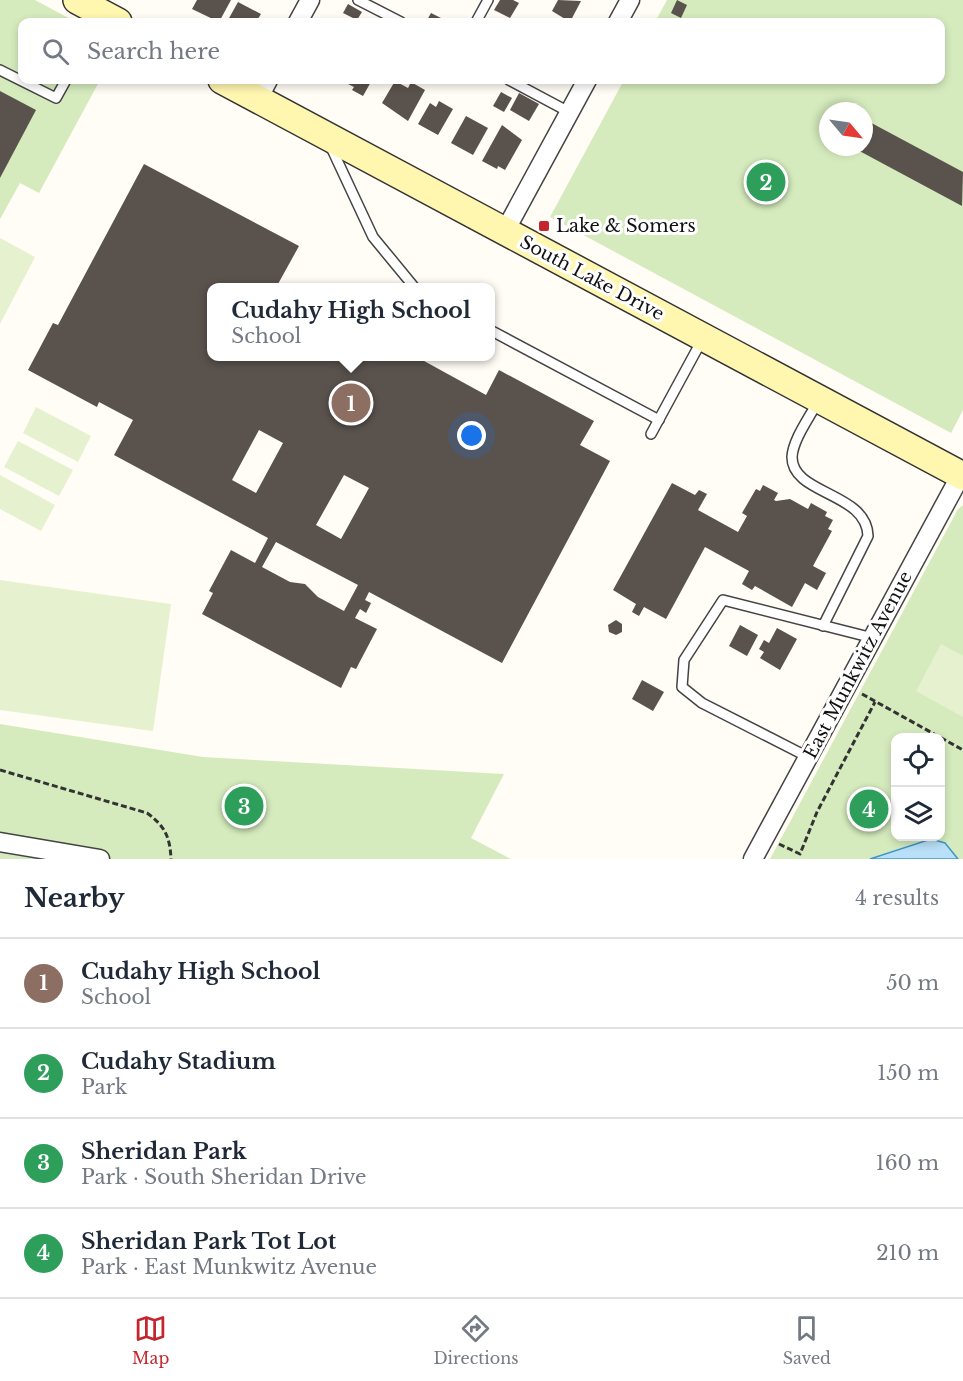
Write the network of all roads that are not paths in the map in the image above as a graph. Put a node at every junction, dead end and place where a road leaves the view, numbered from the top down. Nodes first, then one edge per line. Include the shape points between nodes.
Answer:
1 (77, 0) edge
2 (310, 0) edge
3 (358, 0) edge
4 (488, 0) edge
5 (630, 0) edge
6 (104, 18) edge
7 (300, 18) edge
8 (393, 18) edge
9 (478, 18) edge
10 (620, 18) edge
11 (0, 70) edge
12 (18, 79) edge
13 (28, 84) edge
14 (64, 84) edge
15 (240, 84) edge
16 (516, 84) edge
17 (585, 84) edge
18 (263, 89) edge
19 (569, 112) junction
20 (325, 135) junction
21 (505, 231) junction
22 (411, 283) edge
23 (495, 333) edge
24 (703, 338) junction
25 (819, 399) junction
26 (658, 420) junction
27 (651, 434) dead end
28 (962, 474) edge
29 (824, 626) junction
30 (873, 638) junction
31 (808, 757) junction
32 (0, 842) edge
33 (100, 859) edge
34 (753, 859) edge

1 - 6 main road
2 - 7 street
3 - 8 lane
4 - 9 lane
5 - 10 street
11 - 12 lane
13 - 14 lane via 56,98
15 - 18 main road, South Lake Drive
16 - 19 lane
17 - 19 street
18 - 20 main road, South Lake Drive
19 - 21 street
20 - 21 main road, South Lake Drive
20 - 22 lane via 373,237
21 - 24 main road, South Lake Drive
23 - 26 lane
24 - 25 main road, South Lake Drive
24 - 26 lane
25 - 28 main road, South Lake Drive
25 - 29 lane via 792,458 799,476 860,512 868,524 868,536
26 - 27 lane
28 - 30 street, East Munkwitz Avenue
29 - 30 lane
29 - 31 lane via 723,600 684,660 682,687 702,703
30 - 31 street, East Munkwitz Avenue
31 - 34 street, East Munkwitz Avenue
32 - 33 street

